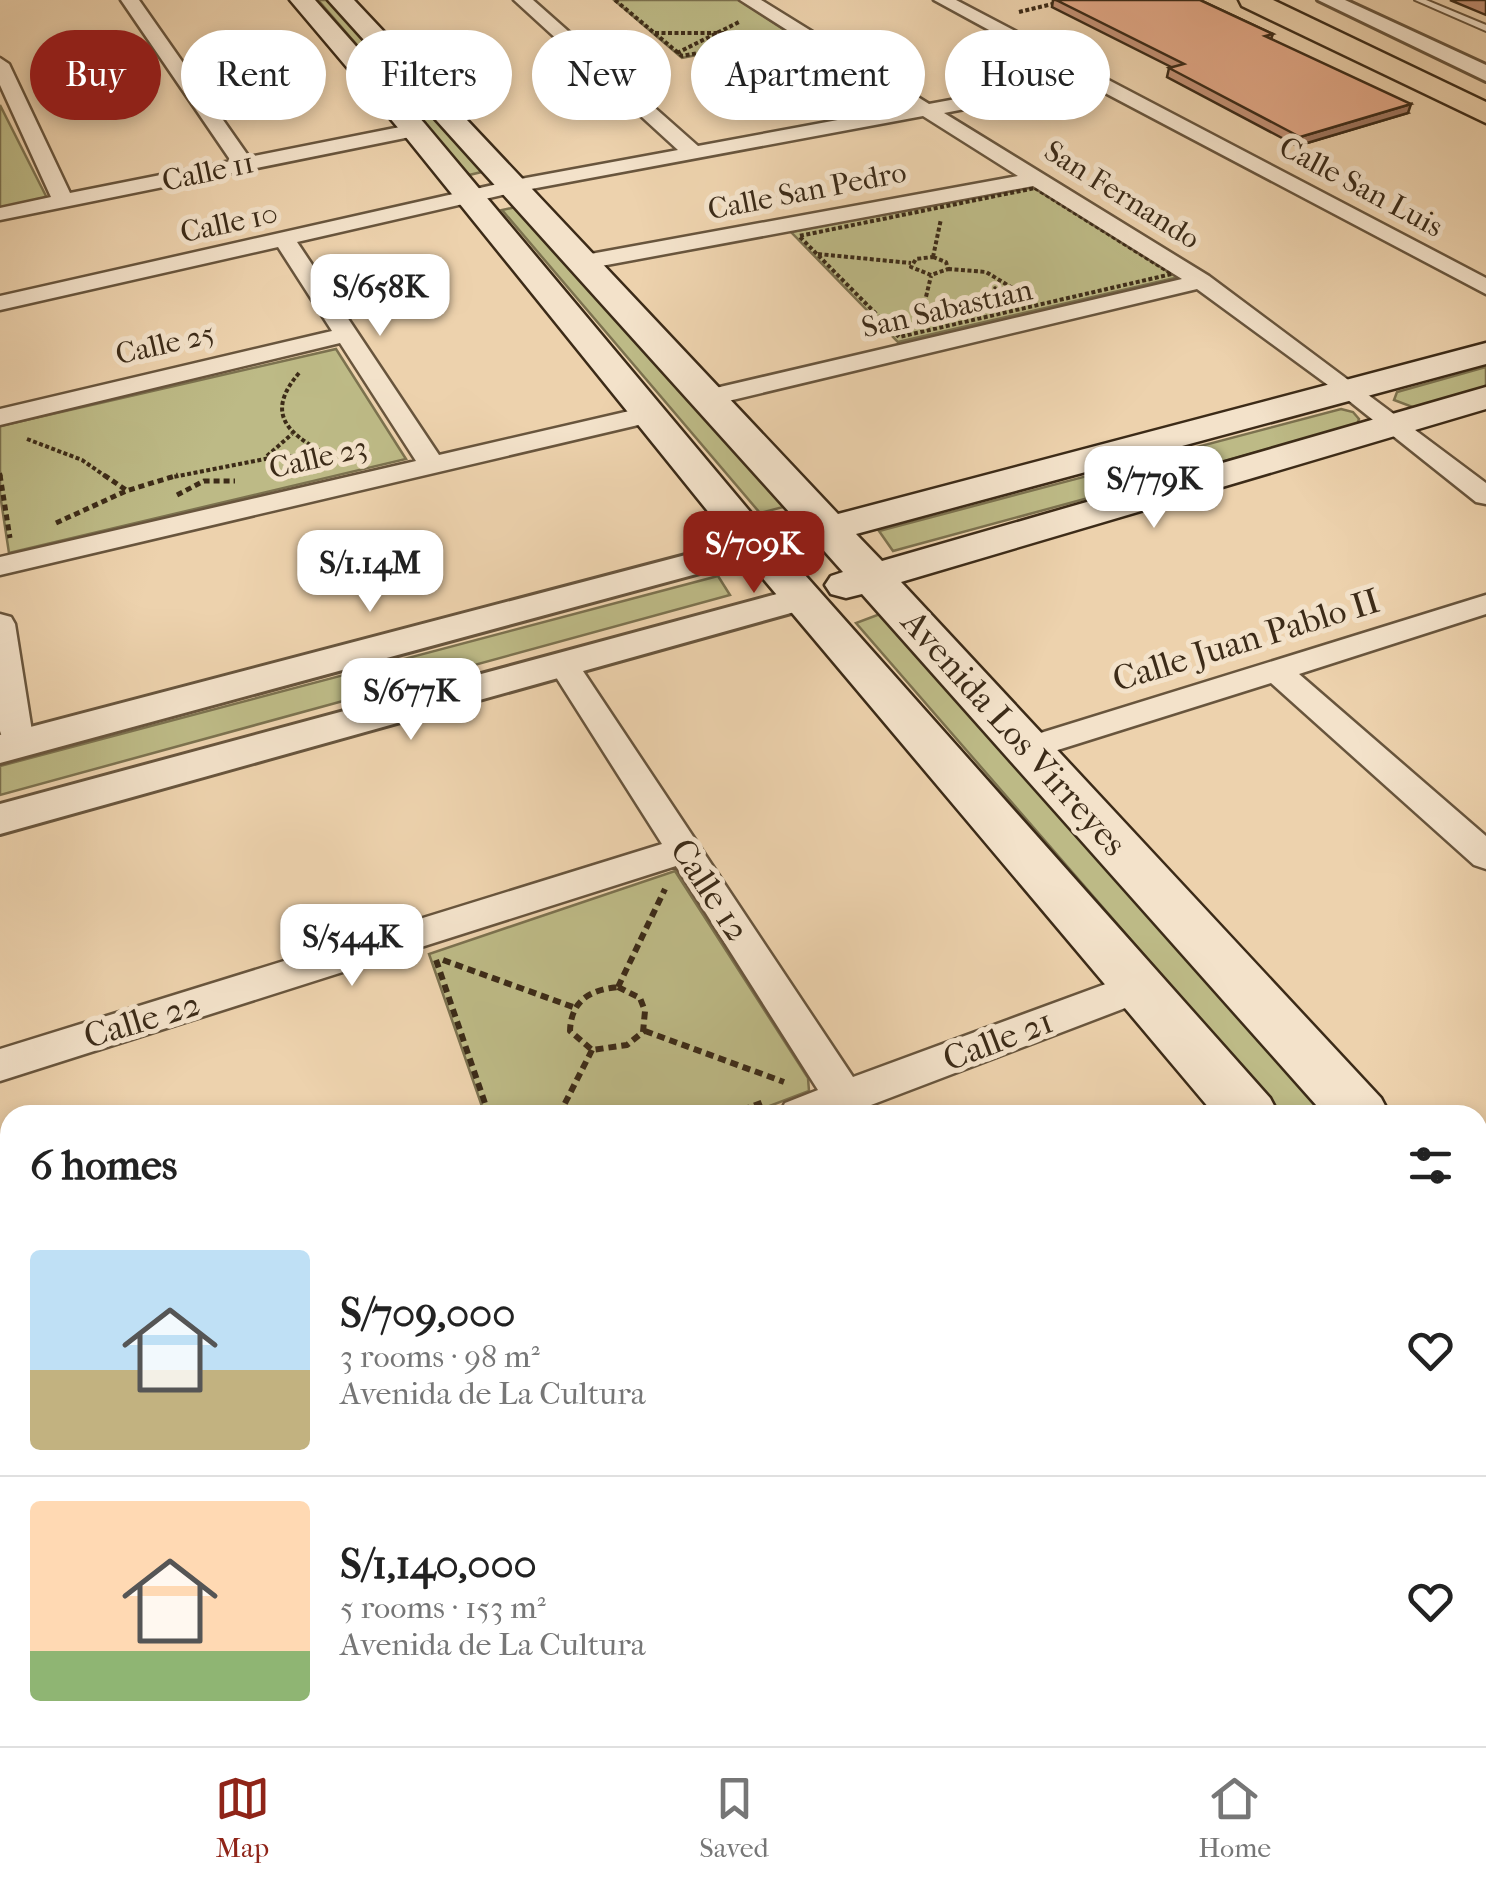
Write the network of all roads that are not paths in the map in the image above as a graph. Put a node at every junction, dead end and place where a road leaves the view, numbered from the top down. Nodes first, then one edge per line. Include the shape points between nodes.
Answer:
1 (130, 0) edge
2 (302, 0) edge
3 (523, 0) edge
4 (943, 0) edge
5 (1252, 0) edge
6 (1304, 0) edge
7 (1328, 0) edge
8 (1438, 0) edge
9 (348, 1) edge
10 (1423, 2) edge
11 (746, 10) edge
12 (1486, 28) edge
13 (797, 30) edge
14 (1001, 30) edge
15 (0, 64) edge
16 (1486, 74) edge
17 (1486, 85) edge
18 (1110, 88) edge
19 (925, 110) edge
20 (1486, 114) edge
21 (864, 120) edge
22 (415, 130) junction
23 (691, 152) junction
24 (244, 165) junction
25 (1040, 178) junction
26 (515, 186) junction
27 (470, 199) junction
28 (63, 202) junction
29 (0, 214) edge
30 (286, 241) junction
31 (584, 262) junction
32 (1201, 281) junction
33 (1486, 288) edge
34 (0, 303) edge
35 (345, 335) junction
36 (1486, 354) edge
37 (1352, 390) junction
38 (707, 398) junction
39 (1486, 398) edge
40 (651, 414) junction
41 (1394, 424) junction
42 (6, 426) edge
43 (432, 465) junction
44 (1486, 496) edge
45 (827, 529) junction
46 (758, 547) junction
47 (6, 558) edge
48 (872, 578) junction
49 (803, 598) junction
50 (1486, 604) edge
51 (0, 624) edge
52 (564, 666) junction
53 (1277, 671) junction
54 (9, 746) edge
55 (1029, 748) junction
56 (0, 819) edge
57 (684, 850) junction
58 (1486, 856) edge
59 (1141, 986) junction
60 (0, 1065) edge
61 (794, 1099) edge
62 (843, 1105) edge
63 (850, 1105) edge
64 (853, 1105) edge
65 (1242, 1105) edge
66 (1352, 1105) edge

1 - 24 street
2 - 22 main road, Avenida Los Virreyes
3 - 23 street
4 - 14 street, Calle San Luis
5 - 20 main road
6 - 17 main road
7 - 16 street
8 - 10 lane
9 - 26 main road, Avenida Los Virreyes
10 - 12 lane
11 - 13 street, San Fernando
15 - 28 street
18 - 33 street, Calle San Luis
19 - 25 street, San Fernando
21 - 23 street, Calle 10
22 - 24 street, Calle 11
22 - 27 main road, Avenida Los Virreyes
23 - 26 street, Calle 10
24 - 28 street, Calle 11
25 - 31 street, Calle San Pedro
25 - 32 street, San Fernando
26 - 27 street, Calle 10
26 - 31 main road, Avenida Los Virreyes
27 - 30 street, Calle 10
27 - 40 main road, Avenida Los Virreyes
28 - 29 street, Calle 11
30 - 34 street, Calle 10
30 - 35 street
31 - 38 main road, Avenida Los Virreyes
32 - 37 street, San Fernando
32 - 38 street, San Sabastian
35 - 42 street, Calle 25
35 - 43 street
36 - 37 main road
37 - 41 street, San Fernando
37 - 45 main road
38 - 45 main road, Avenida Los Virreyes
39 - 41 main road
40 - 43 street, Calle 23
40 - 46 main road, Avenida Los Virreyes
41 - 44 street, San Fernando
41 - 48 main road
43 - 47 street, Calle 23
45 - 46 main road
45 - 48 main road, Avenida Los Virreyes
46 - 49 main road, Avenida Los Virreyes
46 - 54 street
48 - 49 main road
48 - 55 main road, Avenida Los Virreyes
49 - 52 street
49 - 59 main road, Avenida Los Virreyes
50 - 53 street, Calle Juan Pablo II
51 - 54 street
52 - 56 street
52 - 57 street, Calle 12
53 - 55 street, Calle Juan Pablo II
53 - 58 street
55 - 66 main road, Avenida Los Virreyes
57 - 60 street, Calle 22 via 438,947
57 - 63 street, Calle 12
59 - 64 street, Calle 21
59 - 65 main road, Avenida Los Virreyes
61 - 62 street, Calle 21

